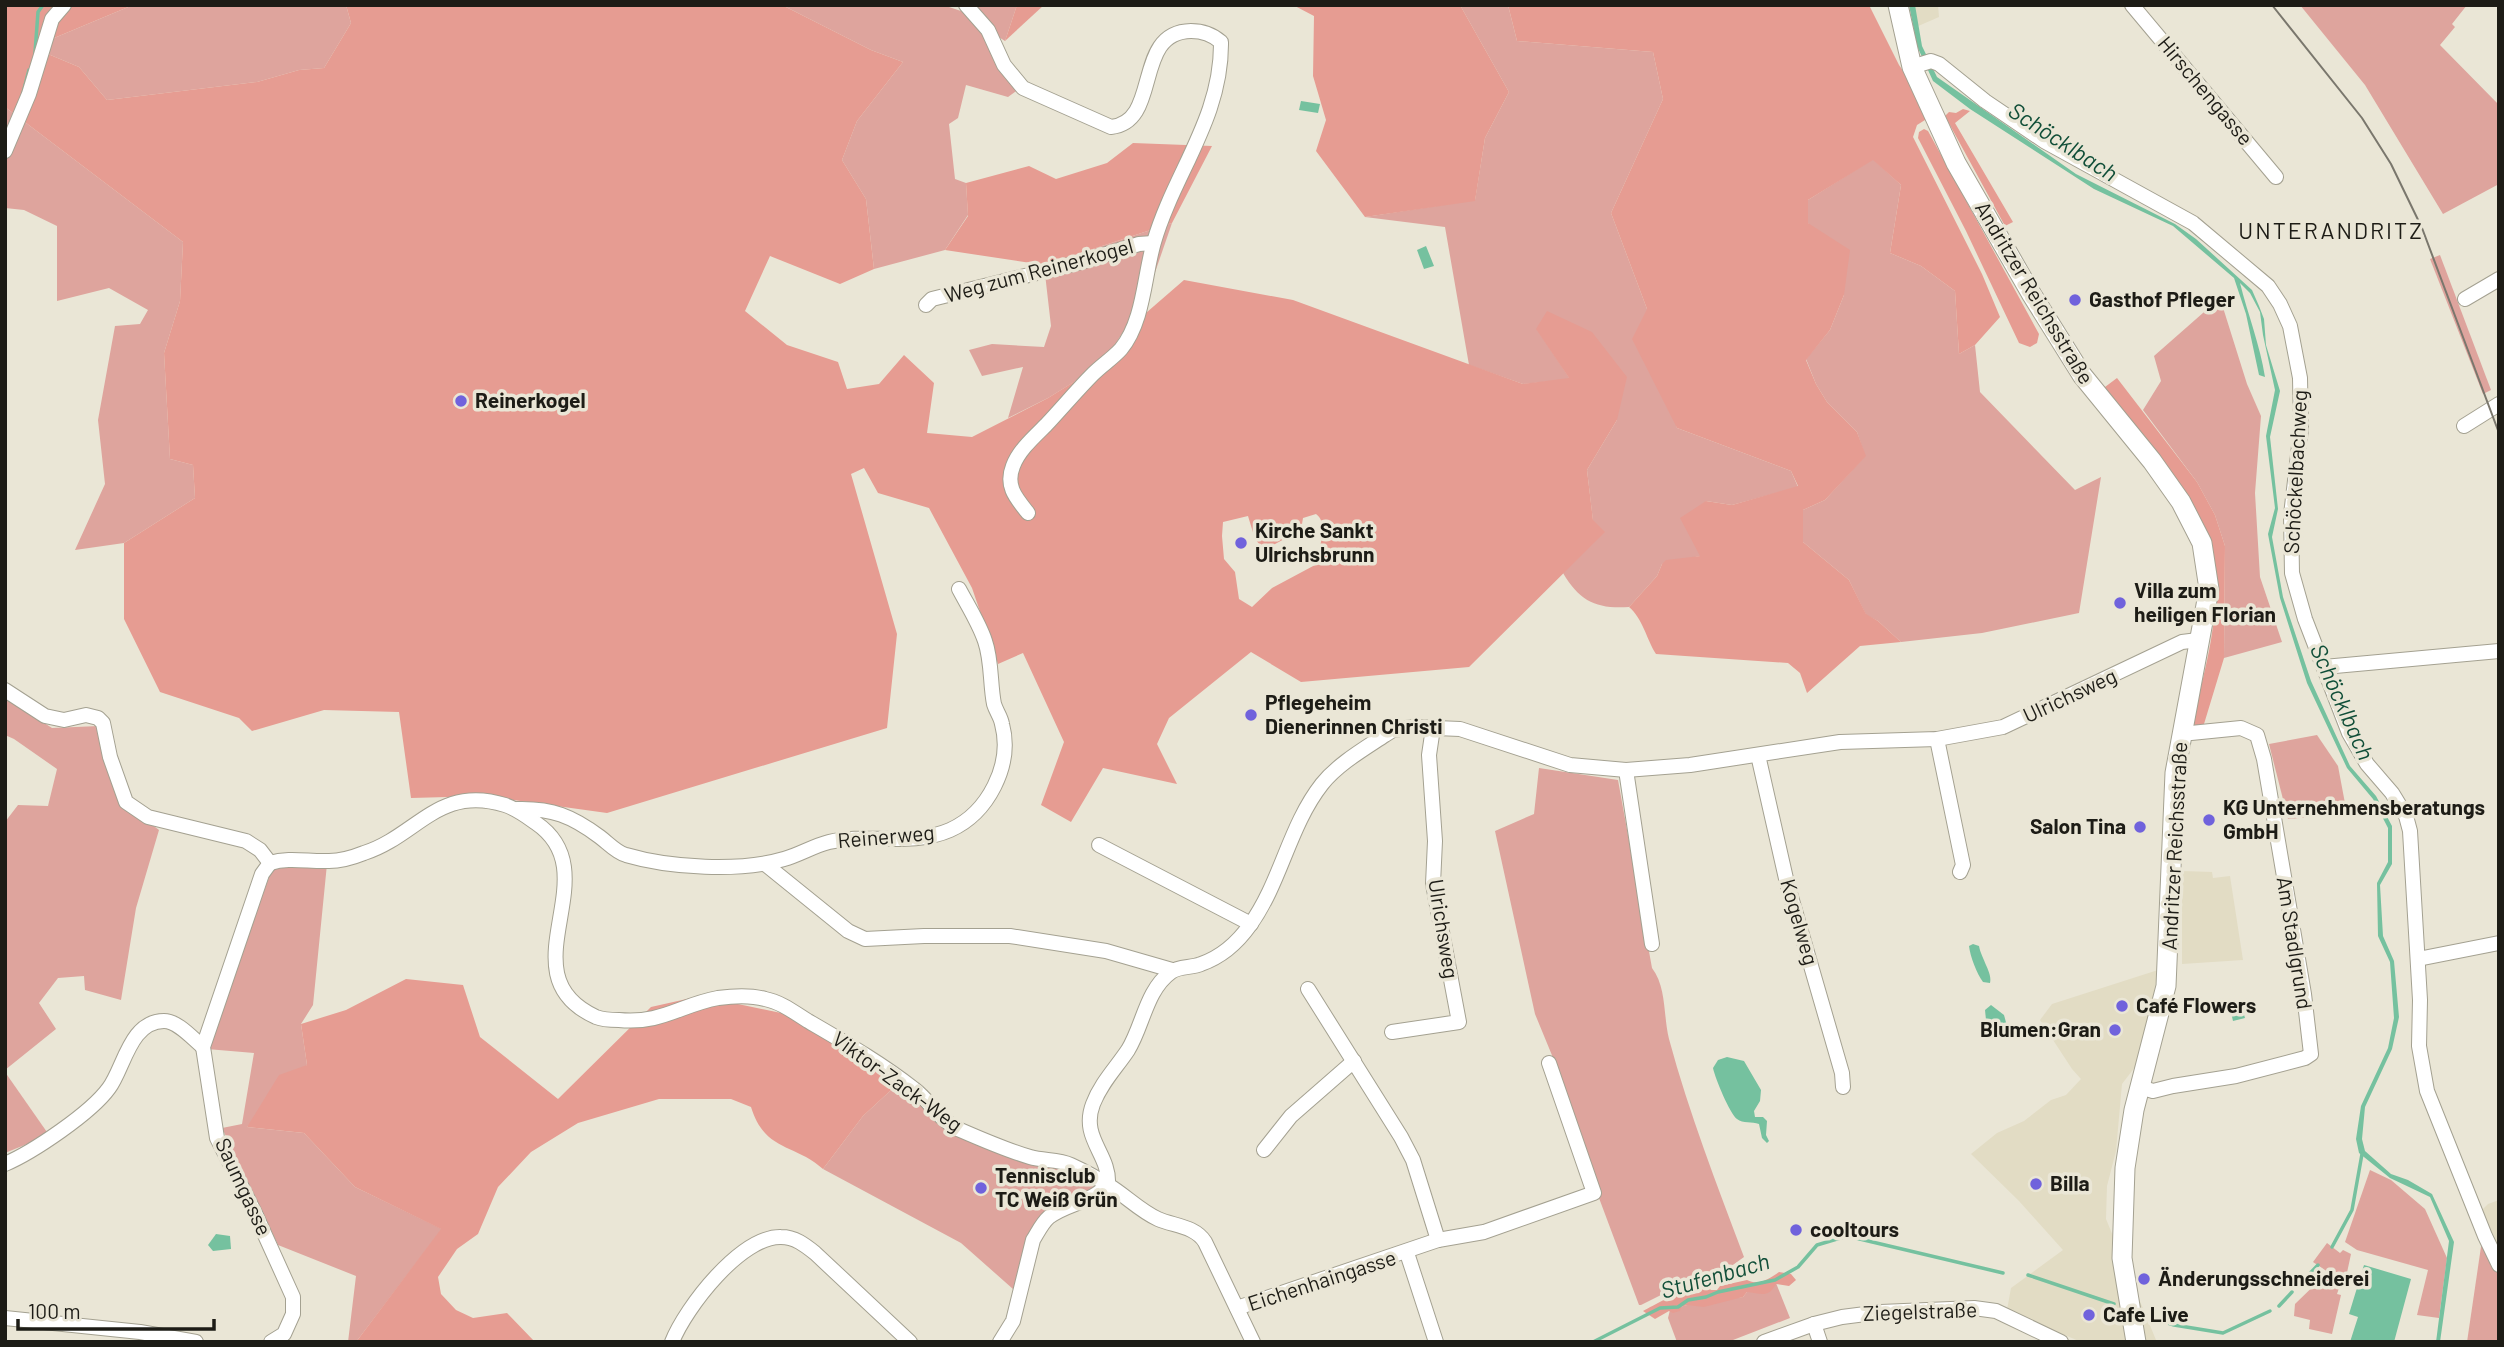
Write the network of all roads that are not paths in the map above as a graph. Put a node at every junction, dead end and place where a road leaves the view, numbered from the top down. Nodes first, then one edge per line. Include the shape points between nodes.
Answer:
1 (64, 5) edge
2 (966, 5) edge
3 (2132, 5) edge
4 (1899, 9) edge
5 (1922, 64) junction
6 (5, 151) edge
7 (2276, 177) dead end
8 (1153, 243) junction
9 (2499, 279) edge
10 (2465, 299) dead end
11 (926, 304) dead end
12 (2499, 404) edge
13 (2464, 426) dead end
14 (1028, 513) dead end
15 (959, 589) dead end
16 (2198, 640) junction
17 (2499, 651) edge
18 (2323, 667) junction
19 (5, 690) edge
20 (1433, 728) junction
21 (2181, 734) junction
22 (1937, 738) junction
23 (1758, 755) junction
24 (1626, 770) junction
25 (517, 809) junction
26 (1099, 845) dead end
27 (270, 863) junction
28 (765, 864) junction
29 (1960, 872) dead end
30 (1251, 924) junction
31 (2499, 943) edge
32 (1652, 944) dead end
33 (2418, 959) junction
34 (1172, 970) junction
35 (1308, 989) dead end
36 (1392, 1032) dead end
37 (203, 1047) junction
38 (1354, 1061) junction
39 (1549, 1063) dead end
40 (1843, 1087) dead end
41 (2140, 1087) junction
42 (1264, 1150) dead end
43 (5, 1164) edge
44 (1108, 1184) junction
45 (1438, 1240) junction
46 (1407, 1253) junction
47 (2499, 1265) edge
48 (1237, 1308) junction
49 (5, 1318) edge
50 (1814, 1324) junction
51 (196, 1342) edge
52 (271, 1342) edge
53 (673, 1342) edge
54 (910, 1342) edge
55 (1000, 1342) edge
56 (1253, 1342) edge
57 (1436, 1342) edge
58 (1764, 1342) edge
59 (1820, 1342) edge
60 (2061, 1342) edge
61 (2136, 1342) edge

1 - 6 street via 52,19
2 - 8 street, Weg zum Reinerkogel via 988,30 1004,65 1023,88 1111,127 1123,126 1131,119 1157,48 1166,39 1194,31 1221,42 1212,106
3 - 7 street, Hirschengasse
4 - 5 main road, Andritzer Reichsstraße
5 - 16 main road, Andritzer Reichsstraße via 1956,163 2065,349 2152,461 2193,523 2202,543 2208,589
5 - 18 street, Schöckelbachweg via 1942,65 2044,141 2193,223 2268,286 2290,326 2300,378 2292,573
8 - 11 street, Weg zum Reinerkogel
8 - 14 street, Weg zum Reinerkogel via 1128,338 1016,459 1010,487
9 - 10 street
12 - 13 street
15 - 28 street, Reinerweg via 986,642 995,706 1003,724 1004,752 993,790 970,818 949,830 899,840 828,842
16 - 21 main road, Andritzer Reichsstraße
16 - 22 street, Ulrichsweg via 2182,642 2003,727
17 - 18 street
18 - 33 street, Schöckelbachweg via 2349,733 2406,816
19 - 27 street via 46,716 98,718 126,802 148,817 246,841
20 - 24 street, Ulrichsweg via 1461,729 1570,765
20 - 30 street, Ulrichsweg via 1393,730 1324,782
20 - 36 street, Ulrichsweg via 1429,755 1433,884 1459,1022
21 - 41 main road, Andritzer Reichsstraße via 2173,805 2167,976
21 - 41 street, Am Stadlgrund via 2241,728 2257,735 2297,949 2311,1054 2236,1076 2153,1091
22 - 23 street, Ulrichsweg via 1840,742
22 - 29 street via 1963,865
23 - 24 street, Ulrichsweg
23 - 40 street, Kogelweg via 1787,883
24 - 32 street
25 - 27 street, Viktor-Zack-Weg via 474,800 453,803 412,825 386,846 361,855 333,861
25 - 28 street, Reinerweg via 563,814 623,855 682,864
25 - 44 street, Viktor-Zack-Weg via 549,833 566,864 565,897 557,926 557,973 579,1007 599,1018 651,1021 717,998 769,999 866,1054 917,1091 952,1126 1033,1158 1068,1164
26 - 30 street
27 - 37 street, Saumgasse via 261,874
28 - 34 street via 848,931 865,939 1010,936 1106,951
30 - 34 street, Ulrichsweg via 1221,953 1201,964
31 - 33 street
33 - 47 street, Schöckelbachweg via 2419,1046 2427,1091
34 - 44 street via 1156,986 1129,1049 1093,1104 1089,1126
35 - 38 street
37 - 43 street via 167,1021 145,1028 135,1037 109,1089 47,1141
37 - 52 street, Saumgasse via 218,1138 293,1297 293,1314 284,1334
38 - 42 street via 1291,1116
38 - 45 street via 1413,1160
39 - 45 street, Eichenhaingasse via 1594,1193 1484,1232
41 - 61 main road, Andritzer Reichsstraße via 2125,1168 2122,1247
44 - 48 street, Viktor-Zack-Weg via 1155,1218 1202,1237
44 - 55 street via 1093,1197 1052,1214 1038,1230 1013,1321
45 - 46 street, Eichenhaingasse
46 - 48 street, Eichenhaingasse
46 - 57 street, Eichenhaingasse
48 - 56 street, Viktor-Zack-Weg
49 - 51 street
50 - 58 street, Ziegelstraße
50 - 59 street
50 - 60 street, Ziegelstraße via 1862,1314 1974,1308 1996,1311
53 - 54 street via 695,1301 731,1263 751,1245 783,1236 800,1241 815,1253

